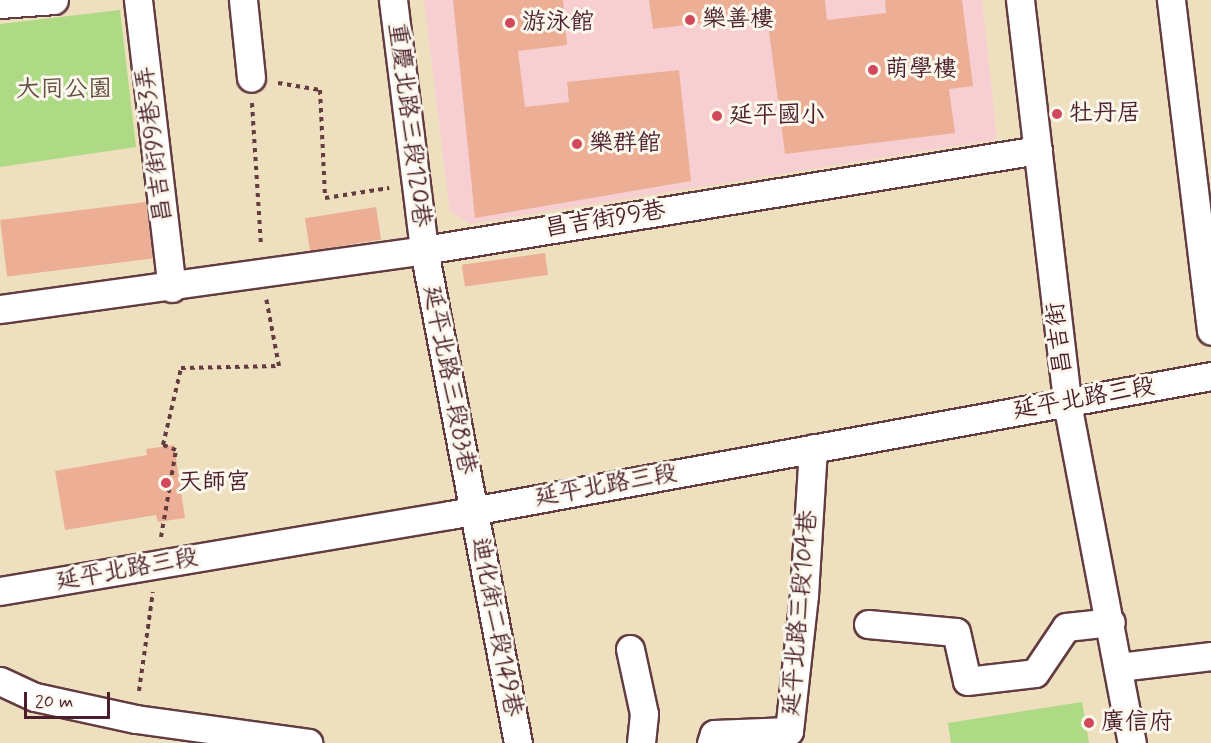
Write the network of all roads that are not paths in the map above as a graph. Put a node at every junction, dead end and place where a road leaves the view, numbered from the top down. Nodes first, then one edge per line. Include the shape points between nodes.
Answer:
1 (54, 0) edge
2 (138, 0) edge
3 (243, 0) edge
4 (393, 0) edge
5 (1020, 0) edge
6 (1171, 0) edge
7 (0, 4) edge
8 (251, 78) road end
9 (1038, 150) junction
10 (424, 250) junction
11 (172, 288) junction
12 (0, 309) edge
13 (1211, 331) edge
14 (1211, 376) edge
15 (1067, 403) junction
16 (813, 448) junction
17 (473, 510) junction
18 (0, 591) edge
19 (1111, 622) junction
20 (868, 624) dead end
21 (630, 649) dead end
22 (1211, 656) edge
23 (1119, 667) junction
24 (0, 681) edge
25 (133, 731) edge
26 (789, 737) edge
27 (257, 739) edge
28 (308, 743) edge
29 (518, 743) edge
30 (642, 743) edge
31 (711, 743) edge
32 (1132, 743) edge

1 - 7 street
2 - 11 street, 昌吉街99巷3弄
3 - 8 street
4 - 10 street, 重慶北路三段120巷
5 - 9 street, 昌吉街
6 - 13 street
9 - 10 street, 昌吉街99巷
9 - 15 street, 昌吉街
10 - 11 street, 昌吉街99巷
10 - 17 street, 延平北路三段83巷
11 - 12 street, 昌吉街99巷
14 - 15 street, 延平北路三段
15 - 16 street, 延平北路三段
15 - 19 street, 昌吉街
16 - 17 street, 延平北路三段
16 - 26 street, 延平北路三段104巷 via 804,595
17 - 18 street, 延平北路三段
17 - 29 street, 迪化街二段149巷
19 - 20 street via 1066,627 1035,673 967,681 956,632
19 - 23 street, 昌吉街
21 - 30 street via 644,714
22 - 23 street
23 - 32 street, 昌吉街
24 - 25 street
25 - 27 street
26 - 31 street, 延平北路三段104巷 via 714,734
27 - 28 street

